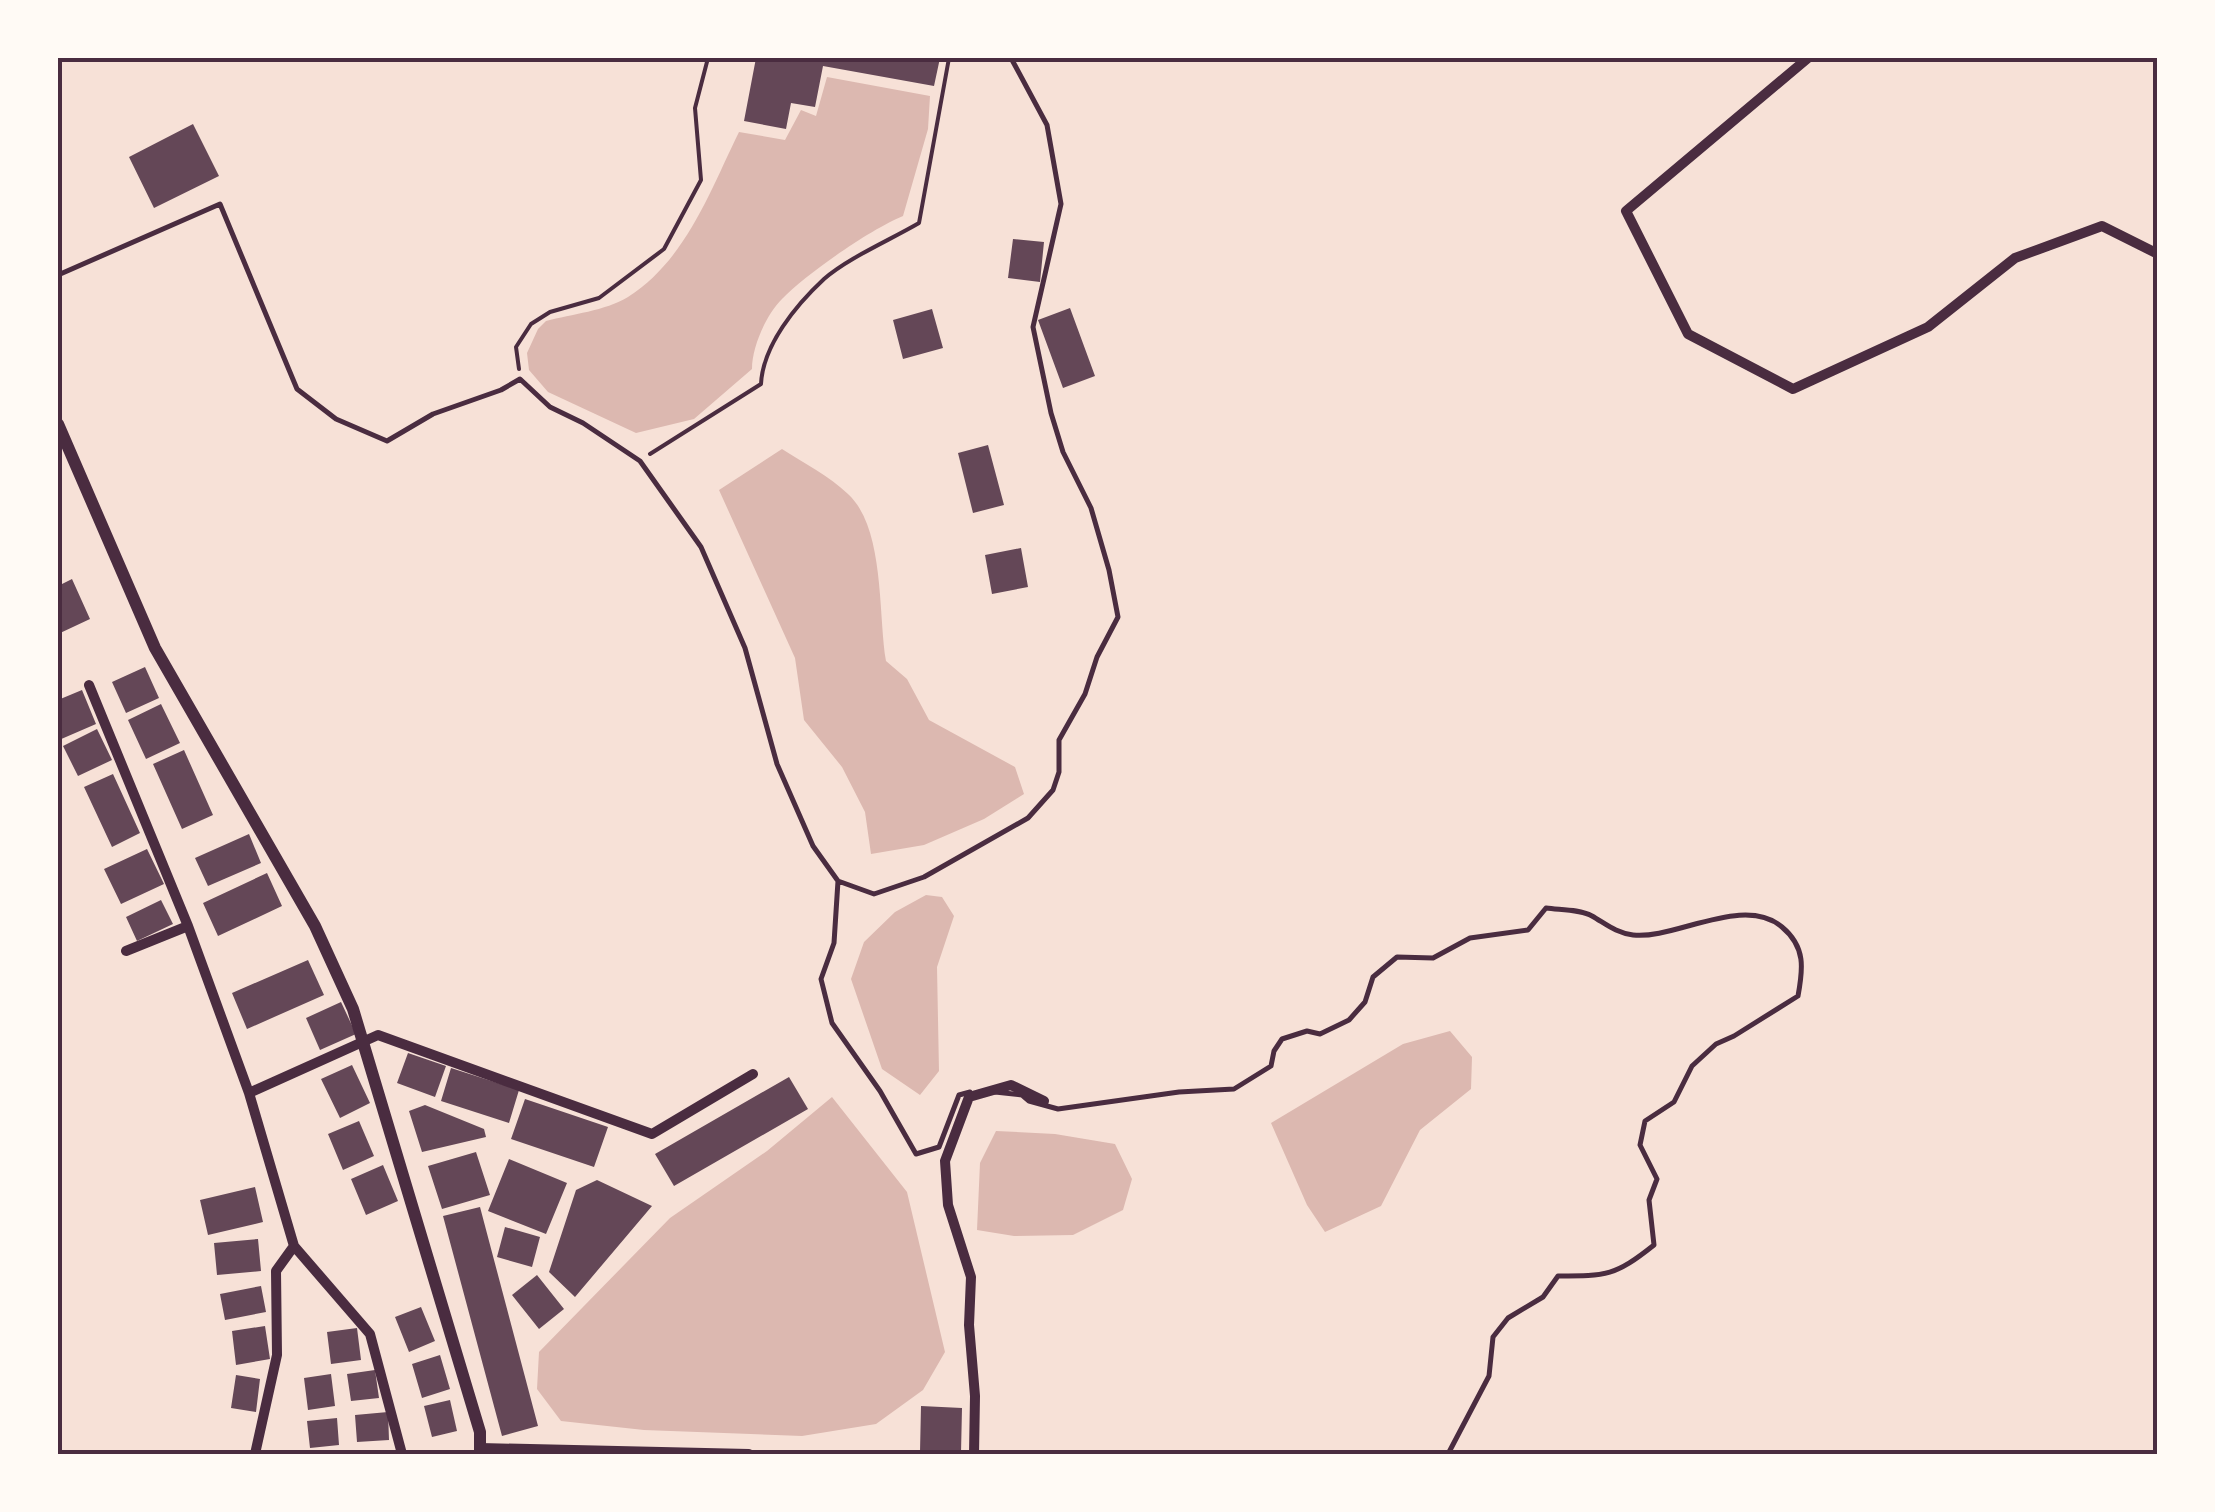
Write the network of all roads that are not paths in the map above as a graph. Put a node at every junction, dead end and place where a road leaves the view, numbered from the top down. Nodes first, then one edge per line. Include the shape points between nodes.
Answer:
1 (1012, 58) edge
2 (1808, 58) edge
3 (2158, 254) edge
4 (58, 275) edge
5 (58, 424) edge
6 (89, 684) dead end
7 (838, 882) junction
8 (188, 926) junction
9 (126, 951) dead end
10 (363, 1040) junction
11 (753, 1074) dead end
12 (990, 1090) junction
13 (248, 1093) junction
14 (1044, 1102) dead end
15 (294, 1246) junction
16 (480, 1451) edge
17 (255, 1454) edge
18 (402, 1454) edge
19 (749, 1454) edge
20 (974, 1454) edge
21 (1448, 1454) edge

1 - 7 lane via 1047,125 1061,204 1033,327 1051,413 1091,508 1118,617 1059,740 1053,790 1028,818 924,878 874,894
2 - 3 street via 1626,211 1688,334 1793,390 1928,326 2032,251 2102,226
4 - 7 lane via 220,204 296,388 336,419 387,441 433,414 520,379 550,407 640,461 701,548 745,648 778,764 813,846
5 - 10 street via 155,648 315,926
6 - 8 street
7 - 12 lane via 834,942 822,979 832,1023 916,1154 938,1147 959,1095
8 - 9 street
8 - 13 street
10 - 11 street via 378,1035 652,1134
10 - 13 street
10 - 16 street via 480,1432
12 - 14 street via 1011,1085
12 - 20 street via 969,1097 944,1161 948,1205 971,1276
12 - 21 lane via 1058,1109 1234,1088 1271,1066 1282,1039 1320,1034 1349,1020 1365,1002 1373,977 1397,957 1433,958 1470,938 1528,930 1546,908 1588,914 1636,936 1751,914 1776,921 1792,935 1804,963 1798,996 1716,1044 1692,1066 1674,1102 1645,1121 1640,1145 1657,1179 1649,1200 1654,1245 1602,1276 1558,1276 1543,1297 1508,1318 1493,1337 1488,1376
13 - 15 street
15 - 17 street via 276,1270 278,1355
15 - 18 street via 370,1334
16 - 19 street

